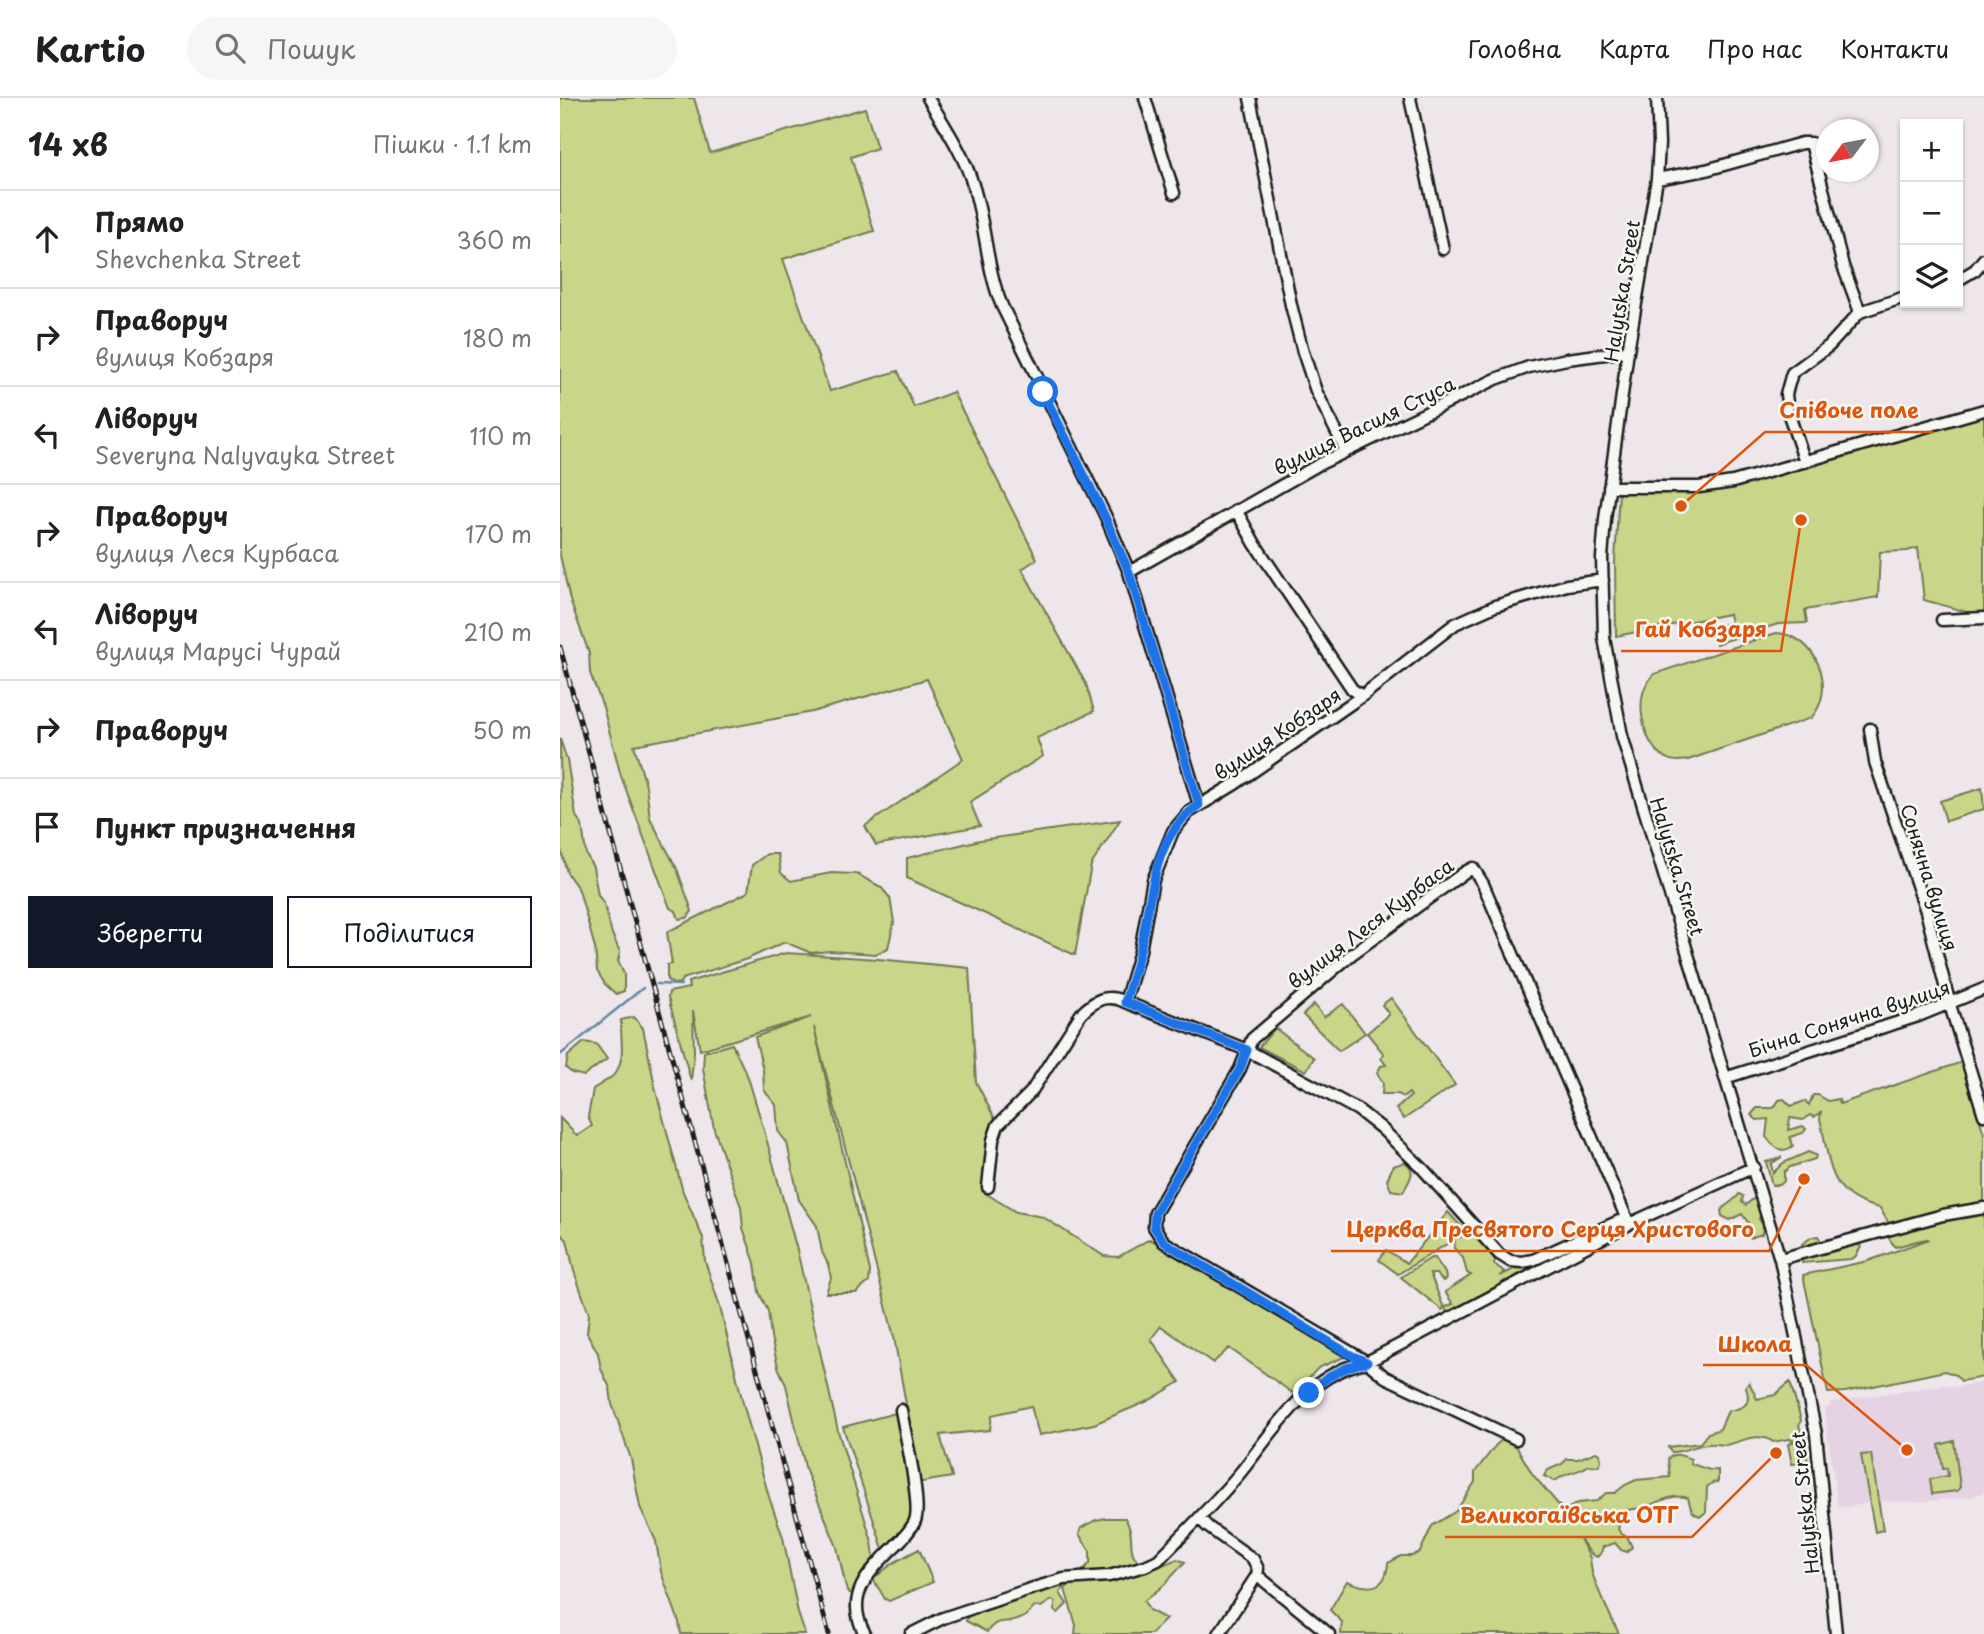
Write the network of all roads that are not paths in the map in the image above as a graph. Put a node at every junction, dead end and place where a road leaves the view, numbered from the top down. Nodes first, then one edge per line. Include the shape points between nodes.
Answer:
1 (928, 98) edge
2 (1145, 98) edge
3 (1250, 98) edge
4 (1410, 98) edge
5 (1657, 98) edge
6 (1657, 179) junction
7 (1174, 193) dead end
8 (1443, 249) dead end
9 (1984, 259) edge
10 (1963, 277) edge
11 (1900, 299) edge
12 (1860, 312) junction
13 (1629, 351) junction
14 (1984, 411) edge
15 (1346, 451) junction
16 (1805, 462) junction
17 (1609, 487) junction
18 (1236, 510) junction
19 (1129, 572) junction
20 (1603, 580) junction
21 (1984, 618) edge
22 (1942, 620) dead end
23 (1362, 696) junction
24 (1870, 729) dead end
25 (1199, 805) junction
26 (1984, 989) edge
27 (1125, 1002) junction
28 (1950, 1005) junction
29 (1247, 1050) junction
30 (1725, 1078) junction
31 (1984, 1115) edge
32 (1754, 1167) junction
33 (988, 1187) dead end
34 (1984, 1208) edge
35 (1629, 1224) junction
36 (1780, 1259) junction
37 (1367, 1362) junction
38 (901, 1410) dead end
39 (1517, 1439) dead end
40 (1199, 1518) junction
41 (1256, 1575) junction
42 (865, 1634) edge
43 (911, 1634) edge
44 (1219, 1634) edge
45 (1329, 1634) edge
46 (1836, 1634) edge

1 - 19 street via 973,185 995,290
2 - 7 street
3 - 15 street via 1303,352 1316,391
4 - 8 street
5 - 6 street, Halytska Street
6 - 12 street via 1811,143 1843,266
6 - 13 street, Halytska Street
9 - 10 street
11 - 12 street
12 - 16 street via 1829,346 1792,373 1788,382 1788,412
13 - 15 street, вулиця Василя Стуса via 1529,367
13 - 17 street, Halytska Street
14 - 16 street
15 - 18 street, вулиця Василя Стуса
16 - 17 street via 1699,488
17 - 20 street, Halytska Street
18 - 19 street, вулиця Василя Стуса
18 - 23 street via 1352,689
19 - 25 street
20 - 23 street, вулиця Кобзаря via 1567,585 1495,606 1454,624
20 - 30 street, Halytska Street via 1604,638 1622,736
21 - 22 street
23 - 25 street, вулиця Кобзаря
24 - 28 street, Сонячна вулиця via 1875,762 1926,911
25 - 27 street, вулиця Кобзаря via 1173,831 1160,858
26 - 28 street, Бічна Сонячна вулиця
27 - 29 street
27 - 33 street via 1115,997 1089,1006 1031,1092 998,1125
28 - 30 street, Бічна Сонячна вулиця
28 - 31 street, Сонячна вулиця
29 - 35 street via 1373,1122 1486,1242 1510,1261 1533,1260 1619,1221
29 - 35 street, вулиця Леся Курбаса via 1252,1040 1352,954 1473,868
29 - 37 street, вулиця Леся Курбаса via 1155,1213 1154,1227 1164,1242
30 - 32 street, Halytska Street
32 - 35 street
32 - 36 street, Halytska Street
34 - 36 street
35 - 37 street
36 - 46 street, Halytska Street via 1816,1434
37 - 39 street via 1385,1377
37 - 40 street via 1336,1372 1284,1416
38 - 42 street via 916,1518 865,1579 856,1606
40 - 41 street via 1253,1559
40 - 43 street via 1158,1560 1145,1566 1109,1576 1064,1579 943,1618
41 - 44 street
41 - 45 street

